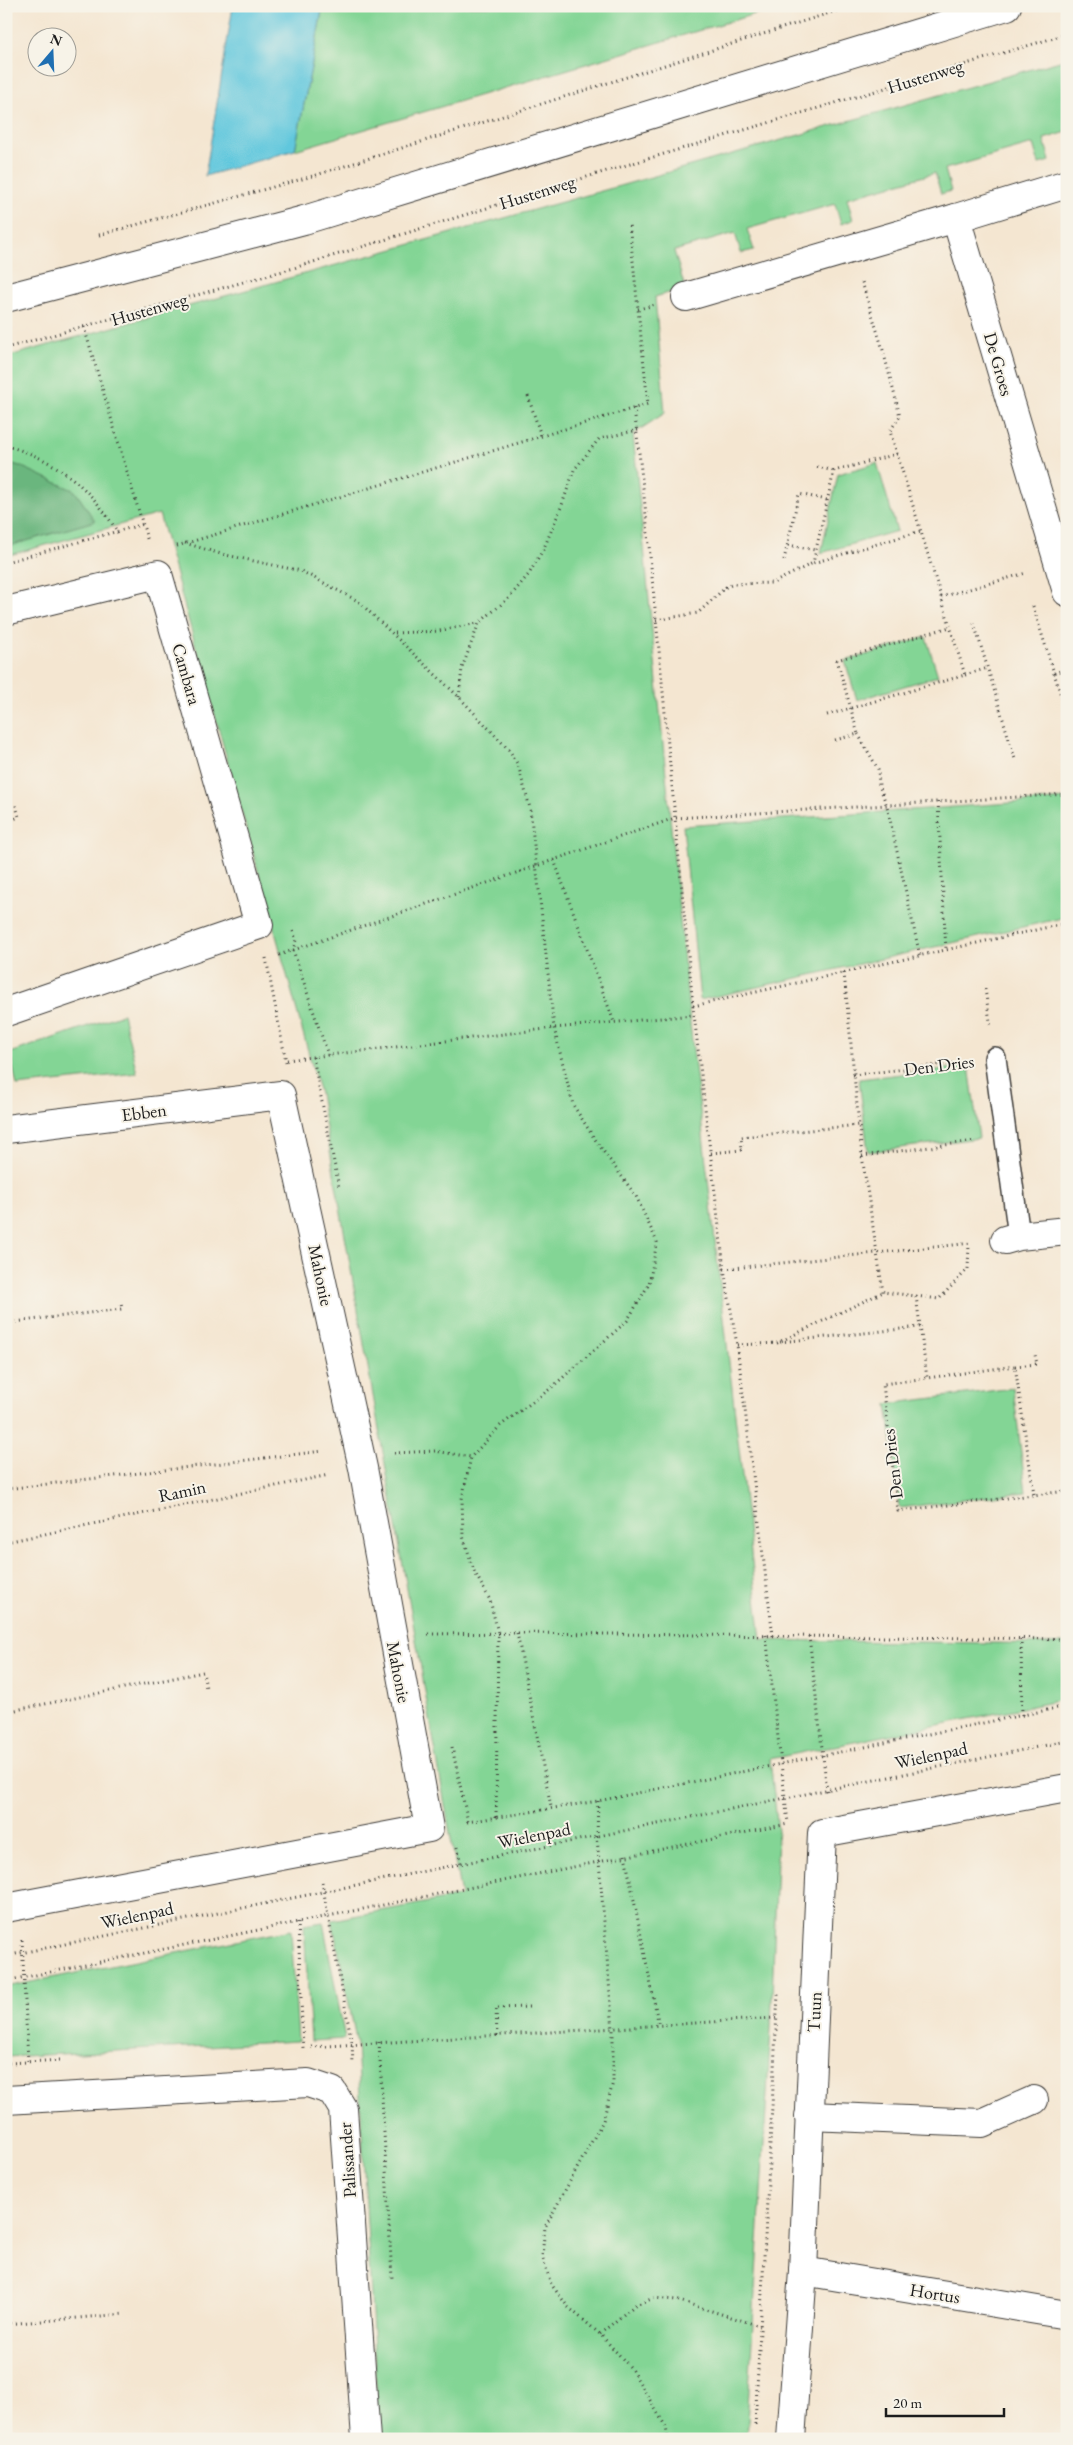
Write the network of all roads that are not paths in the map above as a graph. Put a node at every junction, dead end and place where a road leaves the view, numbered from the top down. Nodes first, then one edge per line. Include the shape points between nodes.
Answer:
1 (1007, 6) edge
2 (1067, 184) edge
3 (956, 218) junction
4 (686, 297) dead end
5 (6, 298) edge
6 (1055, 516) edge
7 (1064, 583) edge
8 (6, 611) edge
9 (6, 1012) edge
10 (995, 1058) road end
11 (281, 1095) joint
12 (6, 1129) edge
13 (1067, 1231) edge
14 (1012, 1238) joint
15 (1067, 1788) edge
16 (13, 1907) edge
17 (19, 2100) edge
18 (1034, 2100) dead end
19 (809, 2116) junction
20 (803, 2271) junction
21 (1067, 2315) edge
22 (366, 2439) edge
23 (791, 2439) edge

1 - 5 street via 304,220
2 - 3 street
3 - 4 street
3 - 6 street, De Groes
6 - 7 street, De Groes
8 - 9 street, Cambara via 155,565 259,925
10 - 14 lane, Den Dries
11 - 12 street, Ebben
11 - 16 street, Mahonie via 361,1458 429,1828
13 - 14 street, Den Dries
15 - 19 street, Tuun via 822,1833
17 - 22 street, Palissander via 308,2083 332,2091 343,2109
18 - 19 street via 982,2123
19 - 20 street, Tuun
20 - 21 street, Hortus
20 - 23 street, Tuun

